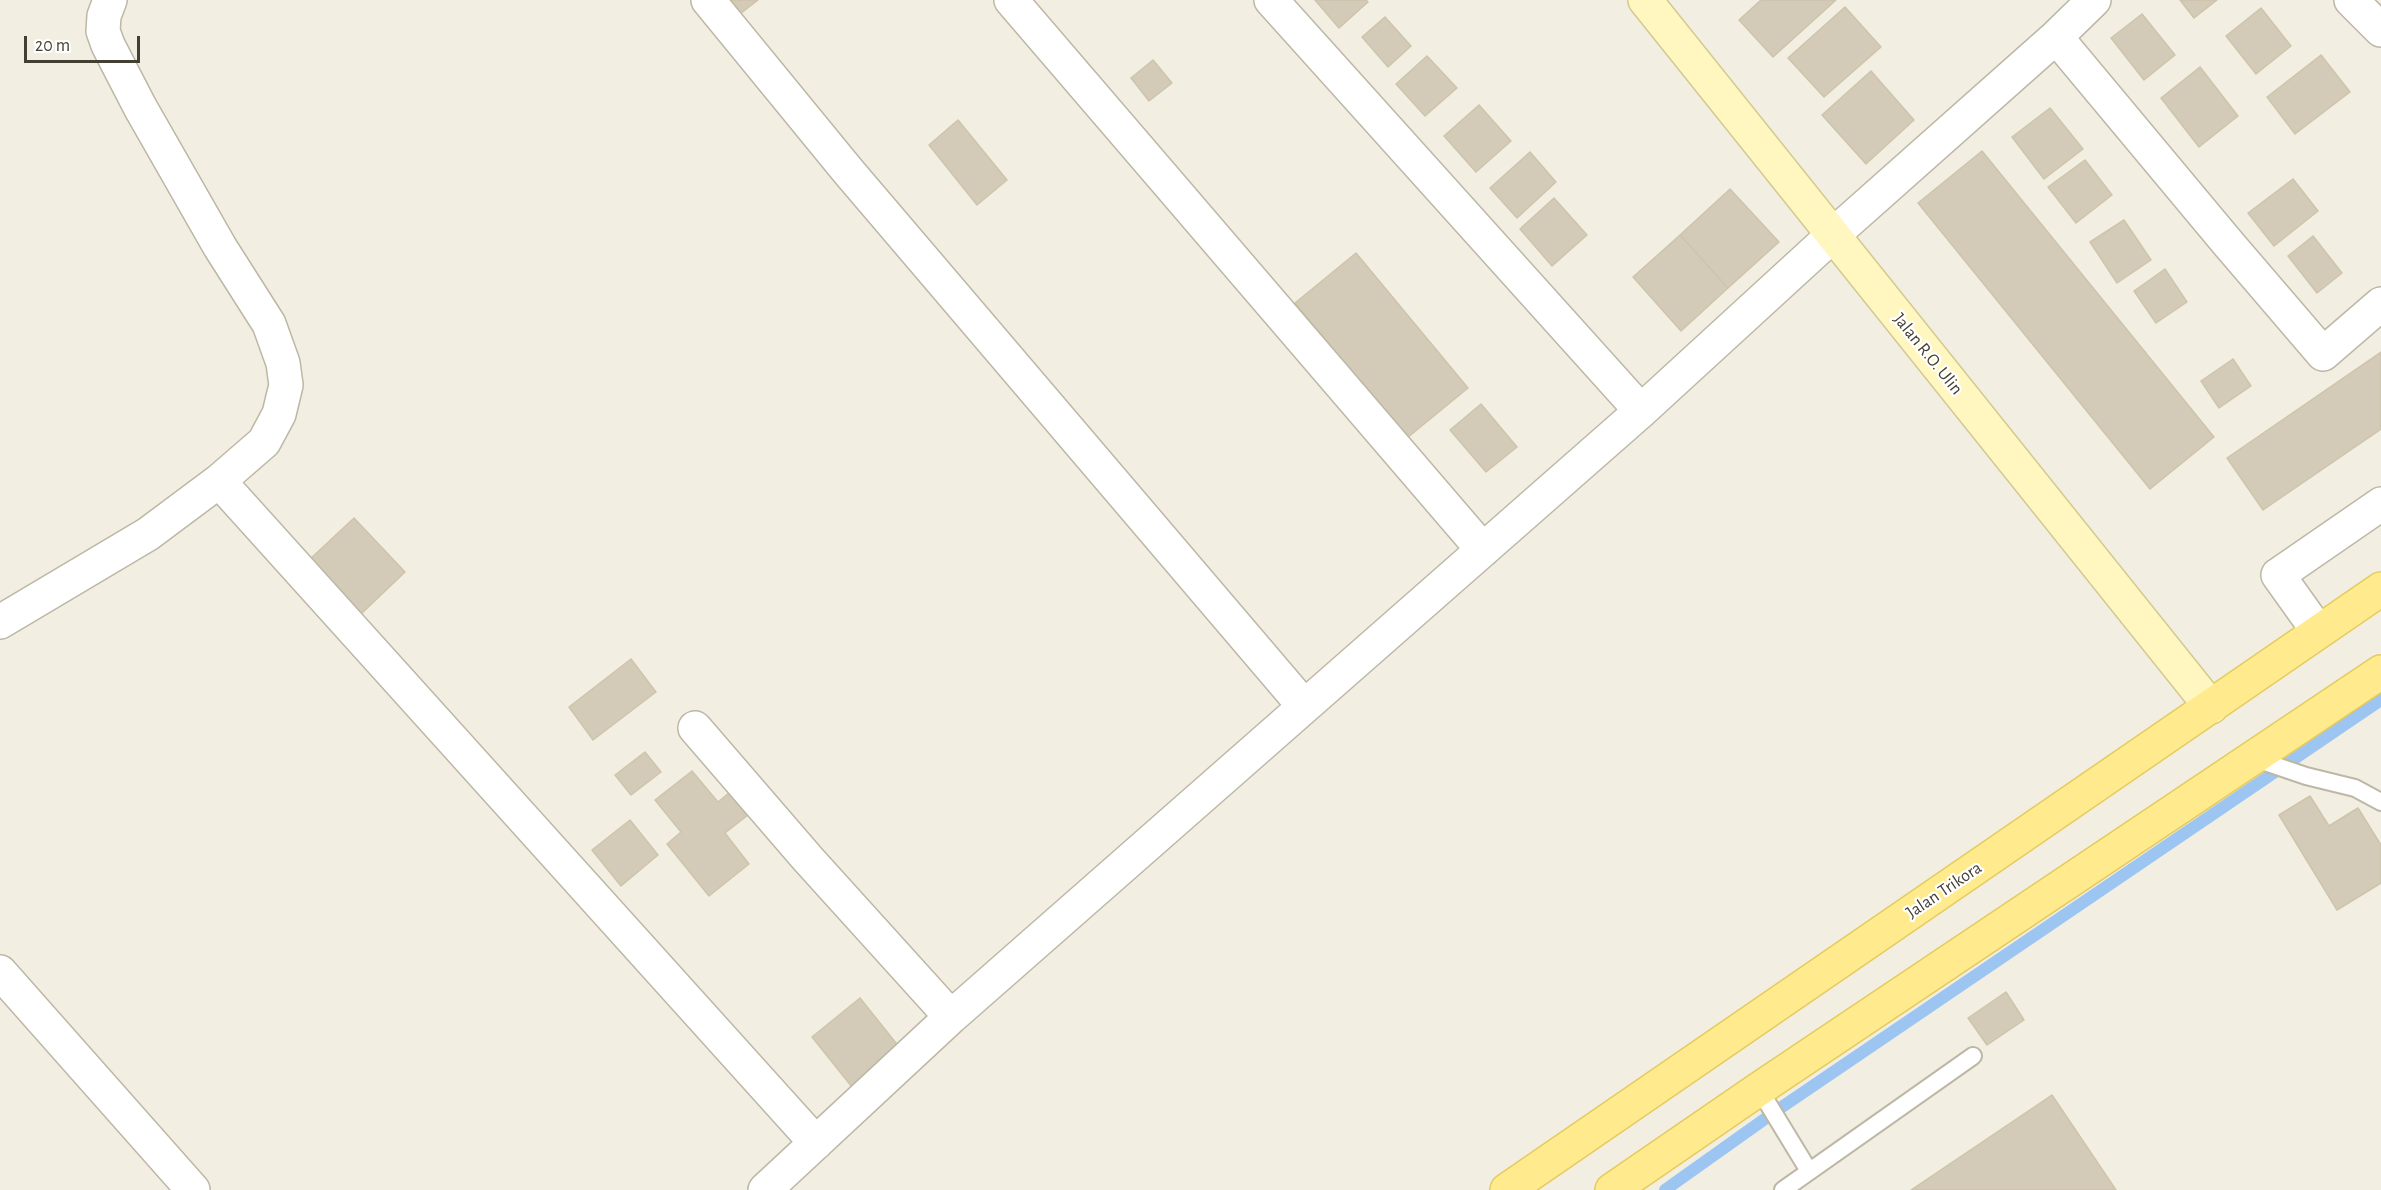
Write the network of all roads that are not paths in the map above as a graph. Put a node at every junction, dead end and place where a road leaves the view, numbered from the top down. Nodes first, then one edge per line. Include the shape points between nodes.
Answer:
1 (110, 0) edge
2 (708, 0) edge
3 (1011, 0) edge
4 (1271, 0) edge
5 (1645, 0) edge
6 (2094, 0) edge
7 (2352, 0) edge
8 (2381, 30) edge
9 (2056, 37) junction
10 (1833, 235) junction
11 (2381, 304) edge
12 (1641, 411) junction
13 (219, 481) junction
14 (2381, 504) edge
15 (1483, 550) junction
16 (2381, 589) edge
17 (0, 622) edge
18 (2318, 631) junction
19 (2381, 672) edge
20 (1304, 706) junction
21 (2211, 707) junction
22 (695, 728) dead end
23 (2256, 759) junction
24 (2381, 802) edge
25 (0, 972) edge
26 (951, 1017) junction
27 (1973, 1056) dead end
28 (1759, 1089) junction
29 (816, 1143) junction
30 (1809, 1171) junction
31 (193, 1190) edge
32 (765, 1190) edge
33 (1507, 1190) edge
34 (1612, 1190) edge
35 (1783, 1190) edge

1 - 13 street via 103,31 108,45 209,227 269,324 284,363 286,385 279,414 264,442
2 - 20 street via 848,171
3 - 15 street
4 - 12 street
5 - 10 main road, Jalan R.O. Ulin
6 - 9 street
7 - 8 street
9 - 10 street
9 - 11 street via 2323,354
10 - 12 street
10 - 21 main road, Jalan R.O. Ulin
12 - 15 street
13 - 17 street via 148,534
13 - 29 street
14 - 18 street via 2278,575
15 - 20 street
16 - 18 main road, Jalan Trikora
18 - 21 main road, Jalan Trikora
19 - 23 main road
20 - 26 street
21 - 33 main road, Jalan Trikora
22 - 26 street
23 - 24 lane via 2355,788
23 - 28 main road
25 - 31 street
26 - 29 street
27 - 30 lane
28 - 30 lane
28 - 34 main road
29 - 32 street
30 - 35 lane

